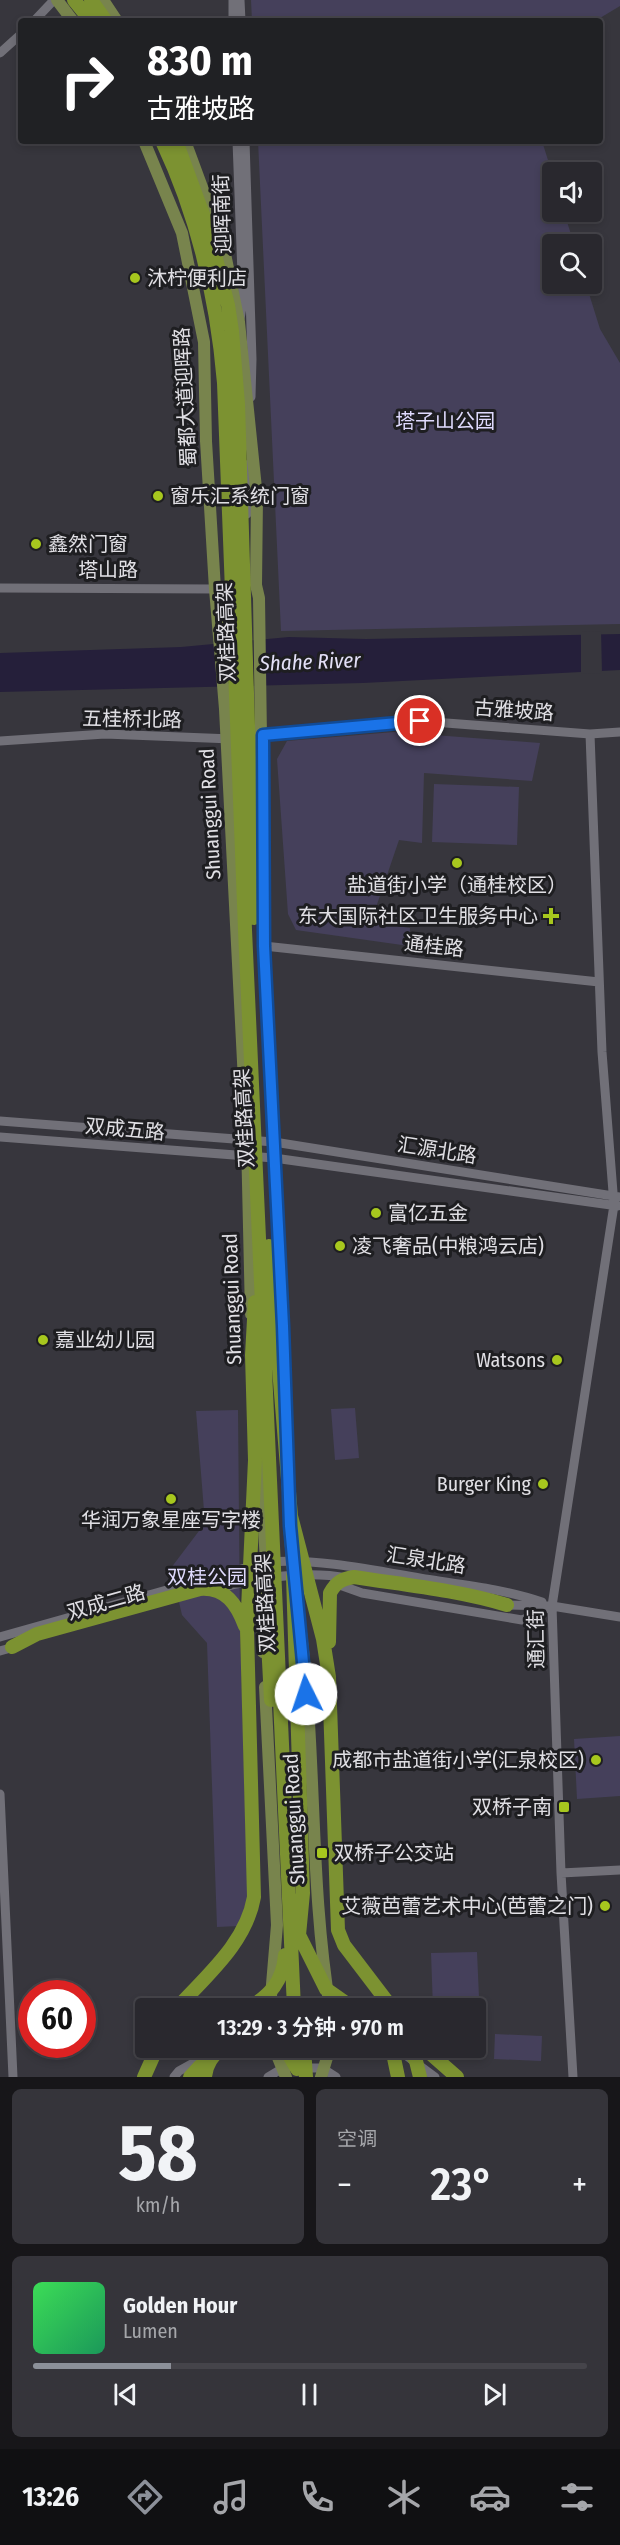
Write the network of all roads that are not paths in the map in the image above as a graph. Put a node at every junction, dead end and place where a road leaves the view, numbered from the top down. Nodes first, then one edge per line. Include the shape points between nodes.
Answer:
1 (55, 0) edge
2 (65, 0) edge
3 (75, 0) edge
4 (91, 0) edge
5 (103, 0) edge
6 (233, 0) edge
7 (240, 0) edge
8 (37, 18) edge
9 (72, 18) edge
10 (74, 18) edge
11 (89, 18) edge
12 (104, 18) edge
13 (115, 18) edge
14 (233, 18) edge
15 (241, 18) edge
16 (18, 37) edge
17 (0, 54) edge
18 (145, 144) edge
19 (163, 144) edge
20 (180, 144) edge
21 (180, 144) edge
22 (237, 144) edge
23 (245, 144) edge
24 (202, 230) junction
25 (239, 322) junction
26 (0, 588) edge
27 (215, 589) junction
28 (253, 589) junction
29 (620, 732) edge
30 (590, 734) junction
31 (263, 735) junction
32 (225, 740) junction
33 (0, 741) edge
34 (264, 946) junction
35 (599, 982) junction
36 (0, 1121) edge
37 (0, 1137) edge
38 (247, 1140) junction
39 (274, 1142) junction
40 (248, 1157) junction
41 (274, 1158) junction
42 (617, 1201) edge
43 (264, 1234) junction
44 (291, 1560) junction
45 (266, 1562) junction
46 (313, 1575) junction
47 (293, 1576) junction
48 (267, 1579) junction
49 (507, 1605) junction
50 (552, 1606) junction
51 (620, 1617) edge
52 (247, 1630) junction
53 (0, 1637) edge
54 (268, 1642) joint
55 (6, 1649) edge
56 (329, 1677) junction
57 (0, 1794) edge
58 (620, 1870) edge
59 (281, 1873) junction
60 (561, 1873) junction
61 (3, 1930) edge
62 (294, 1934) junction
63 (276, 1954) junction
64 (321, 1954) junction
65 (284, 1970) junction
66 (186, 1998) edge
67 (262, 1998) edge
68 (271, 1998) edge
69 (294, 1998) edge
70 (302, 1998) edge
71 (328, 1998) edge
72 (339, 1998) edge
73 (384, 1998) edge
74 (153, 2058) edge
75 (202, 2058) edge
76 (206, 2058) edge
77 (212, 2058) edge
78 (282, 2058) edge
79 (289, 2058) edge
80 (296, 2058) edge
81 (301, 2058) edge
82 (308, 2058) edge
83 (394, 2058) edge
84 (409, 2058) edge
85 (414, 2058) edge
86 (433, 2058) edge
87 (321, 2072) edge
88 (201, 2073) edge
89 (296, 2074) edge
90 (13, 2077) edge
91 (144, 2077) edge
92 (174, 2077) edge
93 (190, 2077) edge
94 (268, 2077) edge
95 (336, 2077) edge
96 (398, 2077) edge
97 (420, 2077) edge
98 (435, 2077) edge
99 (457, 2077) edge
100 (573, 2077) edge

1 - 8 street
1 - 9 main road
2 - 10 main road
3 - 11 highway
4 - 12 highway
5 - 13 main road
6 - 14 street
7 - 15 street
16 - 17 street
18 - 27 main road, 蜀都大道迎晖路 via 182,233 204,342
19 - 24 highway
20 - 24 highway
21 - 25 main road via 223,244
22 - 25 street, 迎晖南街 via 243,302
23 - 28 street via 252,358
24 - 28 highway, 双桂路高架 via 228,305 233,340
24 - 43 highway, 双桂路高架 via 224,383 245,930
25 - 28 main road via 257,498
26 - 27 street, 塔山路
27 - 28 street, 塔山路 via 241,599
27 - 31 street via 229,600 236,616 240,706 248,727
27 - 32 main road, Shuanggui Road
28 - 31 main road, Shuanggui Road
28 - 43 highway, 双桂路高架 via 254,933
29 - 30 street, 古雅坡路
30 - 31 street, 古雅坡路 via 420,721
30 - 35 street, 通汇街
31 - 32 street, 五桂桥北路
31 - 34 main road, Shuanggui Road
32 - 33 street, 五桂桥北路 via 105,734
32 - 38 main road, Shuanggui Road
34 - 35 street, 通桂路
34 - 39 main road, Shuanggui Road
35 - 42 street, 通汇街
36 - 38 street, 双成五路
37 - 40 street, 双成五路
38 - 39 street, 汇源北路
38 - 40 main road, Shuanggui Road
39 - 41 main road, Shuanggui Road
39 - 42 street, 汇源北路
40 - 41 street, 汇源北路
40 - 45 main road, Shuanggui Road via 249,1278
41 - 42 street, 汇源北路
41 - 44 main road, Shuanggui Road
42 - 50 street, 通汇街
43 - 52 highway via 252,1355 255,1460
43 - 56 highway via 291,1516
43 - 62 highway, 双桂路高架
44 - 45 street, 双成二路
44 - 47 main road, Shuanggui Road
44 - 50 street, 汇泉北路 via 518,1594
45 - 48 main road, Shuanggui Road
45 - 53 street, 双成二路
46 - 47 street, 汇泉北路
46 - 49 street, 汇泉北路
46 - 50 street via 362,1593 522,1620
47 - 48 street, 双成二路
47 - 62 highway via 303,1893
47 - 64 main road, Shuanggui Road via 303,1650
48 - 54 main road
48 - 55 street, 双成二路 via 228,1586
48 - 63 main road, Shuanggui Road via 262,1626
49 - 50 street, 汇泉北路
49 - 56 highway via 483,1597 354,1577 338,1582 328,1602
50 - 51 street, 汇泉北路
50 - 60 street, 通汇街
52 - 55 highway via 236,1605 224,1594 208,1588 37,1634
52 - 66 highway via 254,1897 251,1912 230,1950
54 - 59 highway
56 - 73 highway via 338,1930 344,1945
57 - 61 street
58 - 60 street
59 - 62 highway
59 - 65 highway via 287,1932
60 - 100 street, 通汇街
61 - 90 street
62 - 65 highway
62 - 69 highway, 双桂路高架
62 - 70 highway, 双桂路高架
62 - 72 highway via 326,1989
63 - 64 main road
63 - 68 main road, Shuanggui Road
64 - 71 main road, Shuanggui Road
65 - 67 highway via 278,1984
74 - 91 highway
75 - 92 street
76 - 88 highway
77 - 88 highway
78 - 89 main road
79 - 89 highway
80 - 89 highway
81 - 89 highway
82 - 89 highway
83 - 96 highway
84 - 98 street
85 - 97 highway
86 - 99 highway
87 - 89 street
87 - 95 street
88 - 93 highway
89 - 94 street

